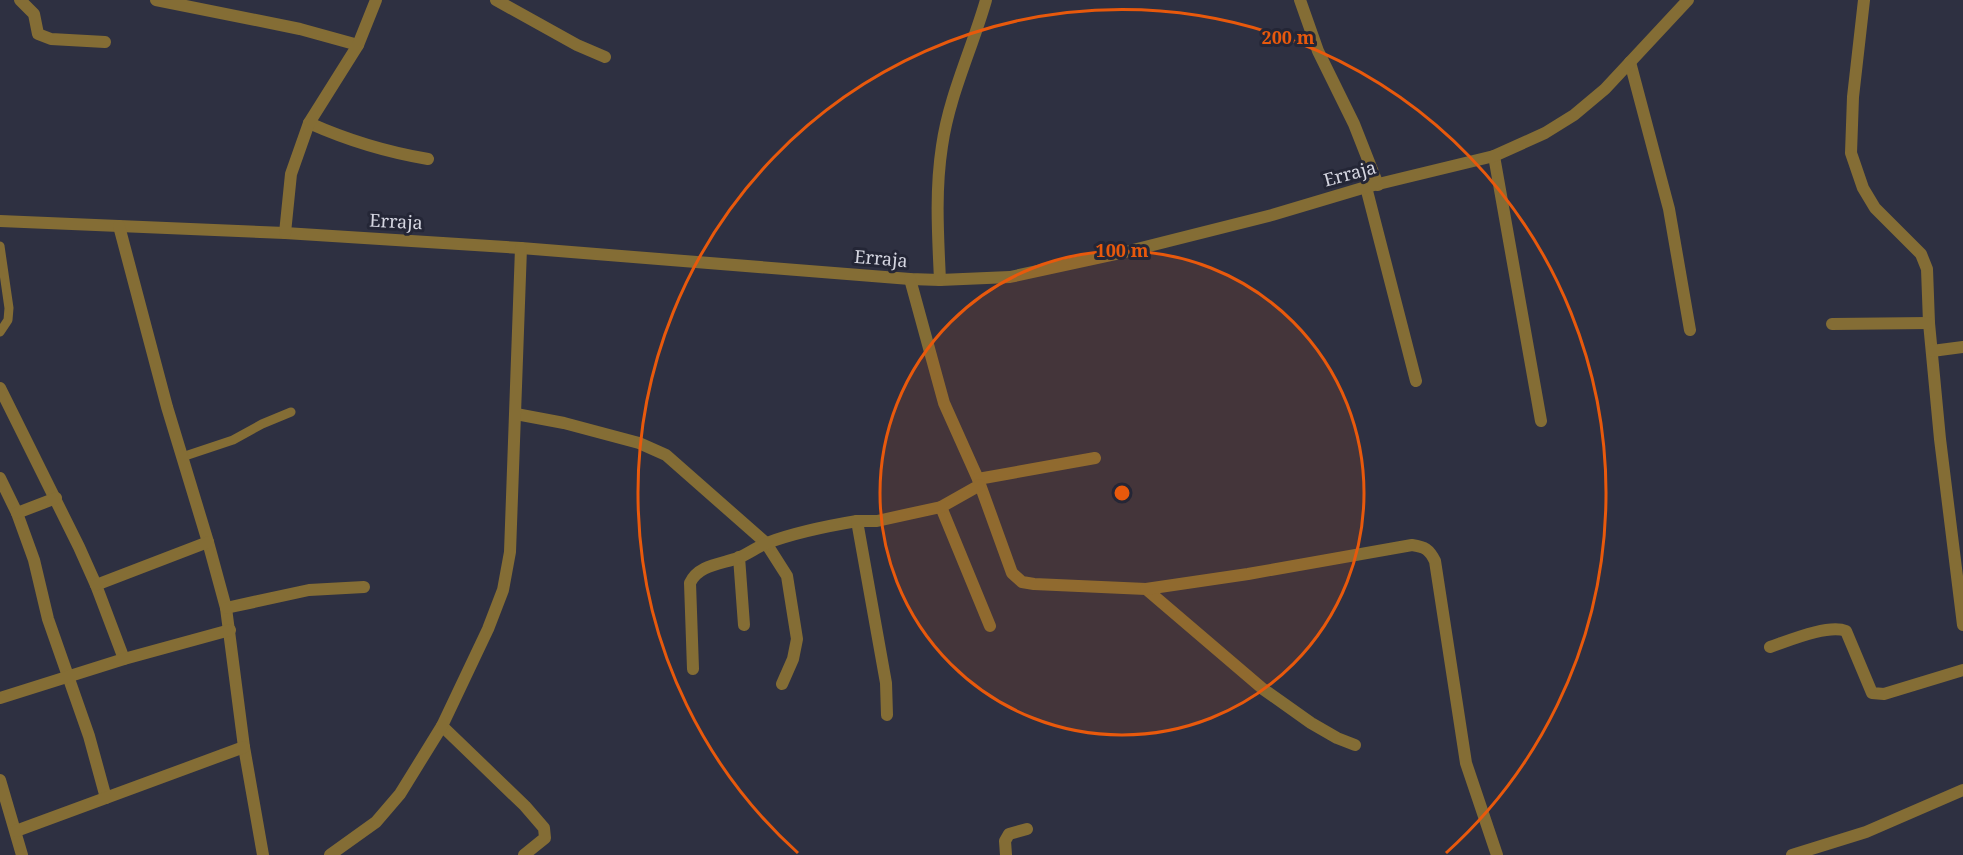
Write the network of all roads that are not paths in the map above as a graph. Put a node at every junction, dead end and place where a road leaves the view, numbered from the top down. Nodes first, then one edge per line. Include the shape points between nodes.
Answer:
1 (20, 0) edge
2 (156, 0) edge
3 (376, 0) edge
4 (496, 0) edge
5 (986, 0) edge
6 (1300, 0) edge
7 (1688, 0) edge
8 (1864, 0) edge
9 (105, 42) dead end
10 (358, 45) junction
11 (605, 57) dead end
12 (1630, 62) junction
13 (309, 123) junction
14 (1494, 156) junction
15 (428, 159) dead end
16 (1372, 186) junction
17 (0, 221) edge
18 (119, 226) junction
19 (285, 233) junction
20 (0, 246) edge
21 (521, 248) junction
22 (910, 279) junction
23 (940, 280) junction
24 (1929, 323) junction
25 (1833, 324) dead end
26 (1690, 330) dead end
27 (0, 332) edge
28 (1963, 347) edge
29 (1932, 351) junction
30 (1416, 381) dead end
31 (0, 388) edge
32 (291, 412) dead end
33 (516, 414) junction
34 (1541, 421) dead end
35 (182, 457) junction
36 (1095, 458) dead end
37 (0, 478) edge
38 (979, 482) junction
39 (56, 498) junction
40 (941, 507) junction
41 (17, 513) junction
42 (857, 521) junction
43 (208, 542) junction
44 (766, 543) junction
45 (739, 557) junction
46 (96, 585) junction
47 (364, 587) dead end
48 (1146, 589) junction
49 (226, 608) junction
50 (1963, 622) edge
51 (744, 625) dead end
52 (990, 626) dead end
53 (230, 630) junction
54 (1770, 647) dead end
55 (124, 659) junction
56 (693, 669) dead end
57 (1963, 670) edge
58 (68, 676) junction
59 (782, 684) dead end
60 (0, 698) edge
61 (887, 714) dead end
62 (442, 726) junction
63 (1354, 745) dead end
64 (244, 747) junction
65 (0, 780) edge
66 (1963, 790) edge
67 (106, 798) junction
68 (5, 812) edge
69 (1028, 829) dead end
70 (16, 831) junction
71 (22, 855) edge
72 (263, 855) edge
73 (330, 855) edge
74 (524, 855) edge
75 (1006, 855) edge
76 (1497, 855) edge
77 (1792, 855) edge

1 - 9 street via 34,14 38,34 51,39
2 - 10 street via 300,29
3 - 10 street
4 - 11 street
5 - 23 street via 951,105 942,146 937,206
6 - 16 street via 1318,51 1354,124
7 - 12 street, Erraja
8 - 24 street via 1851,153 1875,208 1921,254 1927,269
10 - 13 street
12 - 14 street, Erraja via 1605,90 1574,115
12 - 26 street via 1669,209
13 - 15 street via 390,152
13 - 19 street via 291,174
14 - 16 street, Erraja
14 - 34 street
16 - 23 street, Erraja via 1121,253 1010,277
16 - 30 street
17 - 18 street, Erraja
18 - 19 street, Erraja
18 - 35 street
19 - 21 street, Erraja
20 - 27 lane via 9,308 8,320
21 - 22 street, Erraja
21 - 33 street
22 - 23 street, Erraja
22 - 38 street via 944,403
24 - 25 street
24 - 29 street
28 - 29 street
29 - 50 street
31 - 39 street
32 - 35 lane via 233,440
33 - 44 street via 639,443 666,455
33 - 62 street via 510,552 502,590
35 - 43 street
36 - 38 street
37 - 41 street
38 - 40 street
38 - 48 street via 1012,573 1022,582
39 - 41 street
39 - 46 street
40 - 42 street via 877,521
40 - 52 street
41 - 58 street
42 - 44 street via 807,530
42 - 61 street via 886,683
43 - 46 street
43 - 49 street
44 - 45 street
44 - 59 street via 787,576 797,639
45 - 51 street
45 - 56 street via 702,569 690,583
46 - 55 street
47 - 49 street via 309,590
48 - 63 street via 1263,689 1311,723
48 - 76 street via 1412,544 1424,546 1435,561 1466,763
49 - 53 street
53 - 55 street
53 - 64 street
54 - 57 street via 1826,630 1846,631 1872,693 1876,694
55 - 58 street
58 - 60 street
58 - 67 street
62 - 73 street via 399,794 376,822
62 - 74 street via 544,828 546,838
64 - 67 street
64 - 72 street
65 - 68 street
66 - 77 street via 1866,832
67 - 70 street
68 - 70 street
69 - 75 street via 1009,834
70 - 71 street

